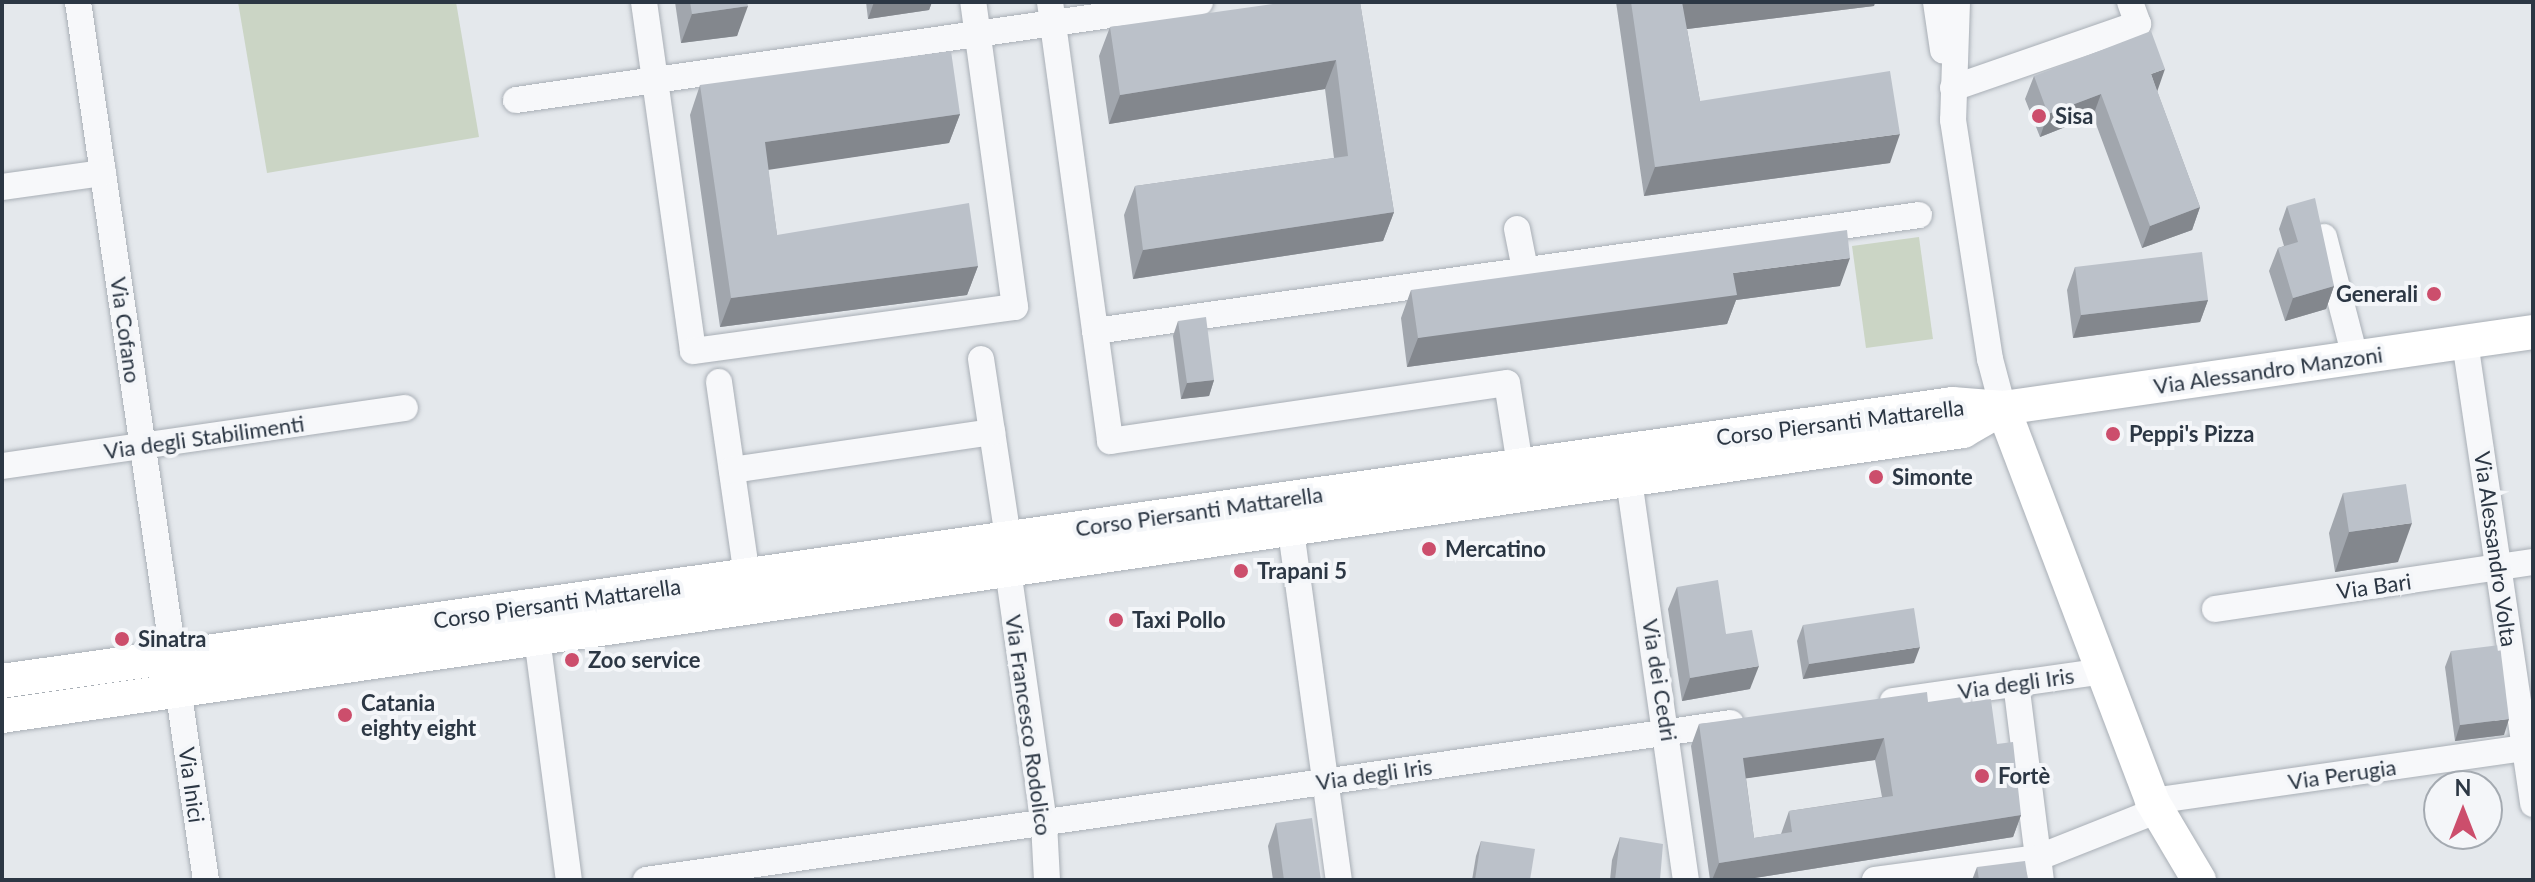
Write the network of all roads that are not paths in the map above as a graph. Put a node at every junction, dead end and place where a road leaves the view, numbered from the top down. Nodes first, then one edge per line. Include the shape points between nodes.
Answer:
1 (78, 2) edge
2 (644, 2) edge
3 (973, 2) edge
4 (1200, 2) edge
5 (1936, 2) edge
6 (1957, 2) edge
7 (2130, 2) edge
8 (1052, 12) edge
9 (978, 34) junction
10 (655, 80) junction
11 (1953, 88) junction
12 (516, 100) dead end
13 (1953, 120) junction
14 (103, 173) junction
15 (2, 187) edge
16 (1919, 215) dead end
17 (1517, 229) dead end
18 (2324, 237) edge
19 (1525, 269) junction
20 (1095, 331) junction
21 (2533, 332) edge
22 (2465, 342) junction
23 (2355, 357) junction
24 (981, 359) dead end
25 (719, 382) dead end
26 (405, 408) dead end
27 (2003, 408) junction
28 (992, 432) junction
29 (143, 446) junction
30 (2, 466) edge
31 (732, 470) junction
32 (1522, 480) junction
33 (1629, 480) junction
34 (1291, 531) junction
35 (1008, 554) junction
36 (2533, 562) edge
37 (2499, 567) junction
38 (747, 576) junction
39 (2215, 609) dead end
40 (537, 638) junction
41 (2103, 671) junction
42 (176, 674) junction
43 (2, 681) edge
44 (2016, 683) junction
45 (1874, 703) edge
46 (2, 716) edge
47 (1763, 719) edge
48 (1669, 732) junction
49 (2529, 748) edge
50 (1325, 780) junction
51 (2533, 804) edge
52 (2154, 806) junction
53 (1044, 823) junction
54 (2039, 869) edge
55 (206, 880) edge
56 (569, 880) edge
57 (646, 880) edge
58 (1047, 880) edge
59 (1339, 880) edge
60 (1686, 880) edge
61 (1875, 880) edge
62 (2199, 880) edge

1 - 14 street, Via Cofano
2 - 10 street
3 - 9 street
4 - 8 street
5 - 13 street
6 - 11 street
7 - 11 street via 2138,24
8 - 9 street
8 - 20 street
9 - 10 street
9 - 10 street via 1015,307 693,351
10 - 12 street
11 - 13 street
13 - 27 street via 1990,359
14 - 15 street
14 - 29 street, Via Cofano
16 - 19 street
17 - 19 street
18 - 23 street
19 - 20 street
20 - 32 street via 1110,441 1507,383
21 - 22 main road, Via Alessandro Manzoni
22 - 23 main road, Via Alessandro Manzoni
22 - 37 street, Via Alessandro Volta
23 - 27 main road, Via Alessandro Manzoni
24 - 28 street, Via Francesco Rodolico
25 - 31 street
26 - 29 street, Via degli Stabilimenti
27 - 32 main road, Corso Piersanti Mattarella via 1952,404
27 - 33 main road, Corso Piersanti Mattarella via 1963,431
27 - 41 main road
28 - 31 street
28 - 35 street, Via Francesco Rodolico
29 - 30 street, Via degli Stabilimenti
29 - 42 street, Via Cofano
31 - 38 street
32 - 33 main road, Corso Piersanti Mattarella
32 - 34 main road, Corso Piersanti Mattarella
32 - 35 main road, Corso Piersanti Mattarella
33 - 48 street, Via dei Cedri
34 - 35 main road, Corso Piersanti Mattarella
34 - 50 street
35 - 38 main road, Corso Piersanti Mattarella
35 - 40 main road, Corso Piersanti Mattarella
35 - 53 street, Via Francesco Rodolico
36 - 37 street, Via Bari
37 - 39 street, Via Bari
37 - 49 street, Via Alessandro Volta
38 - 42 main road, Corso Piersanti Mattarella
40 - 42 main road, Corso Piersanti Mattarella
40 - 56 street
41 - 44 street, Via degli Iris
41 - 52 main road
42 - 43 main road, Corso Piersanti Mattarella
42 - 46 main road, Corso Piersanti Mattarella
42 - 55 street, Via Inici
44 - 45 street, Via degli Iris
44 - 54 street
47 - 48 street, Via degli Iris
48 - 50 street, Via degli Iris
48 - 60 street, Via dei Cedri
49 - 51 street, Via Alessandro Volta
49 - 52 street, Via Perugia
50 - 53 street, Via degli Iris
50 - 59 street
52 - 54 street, Via Perugia
52 - 62 main road
53 - 57 street, Via degli Iris
53 - 58 street, Via Francesco Rodolico
54 - 61 street, Via Perugia

